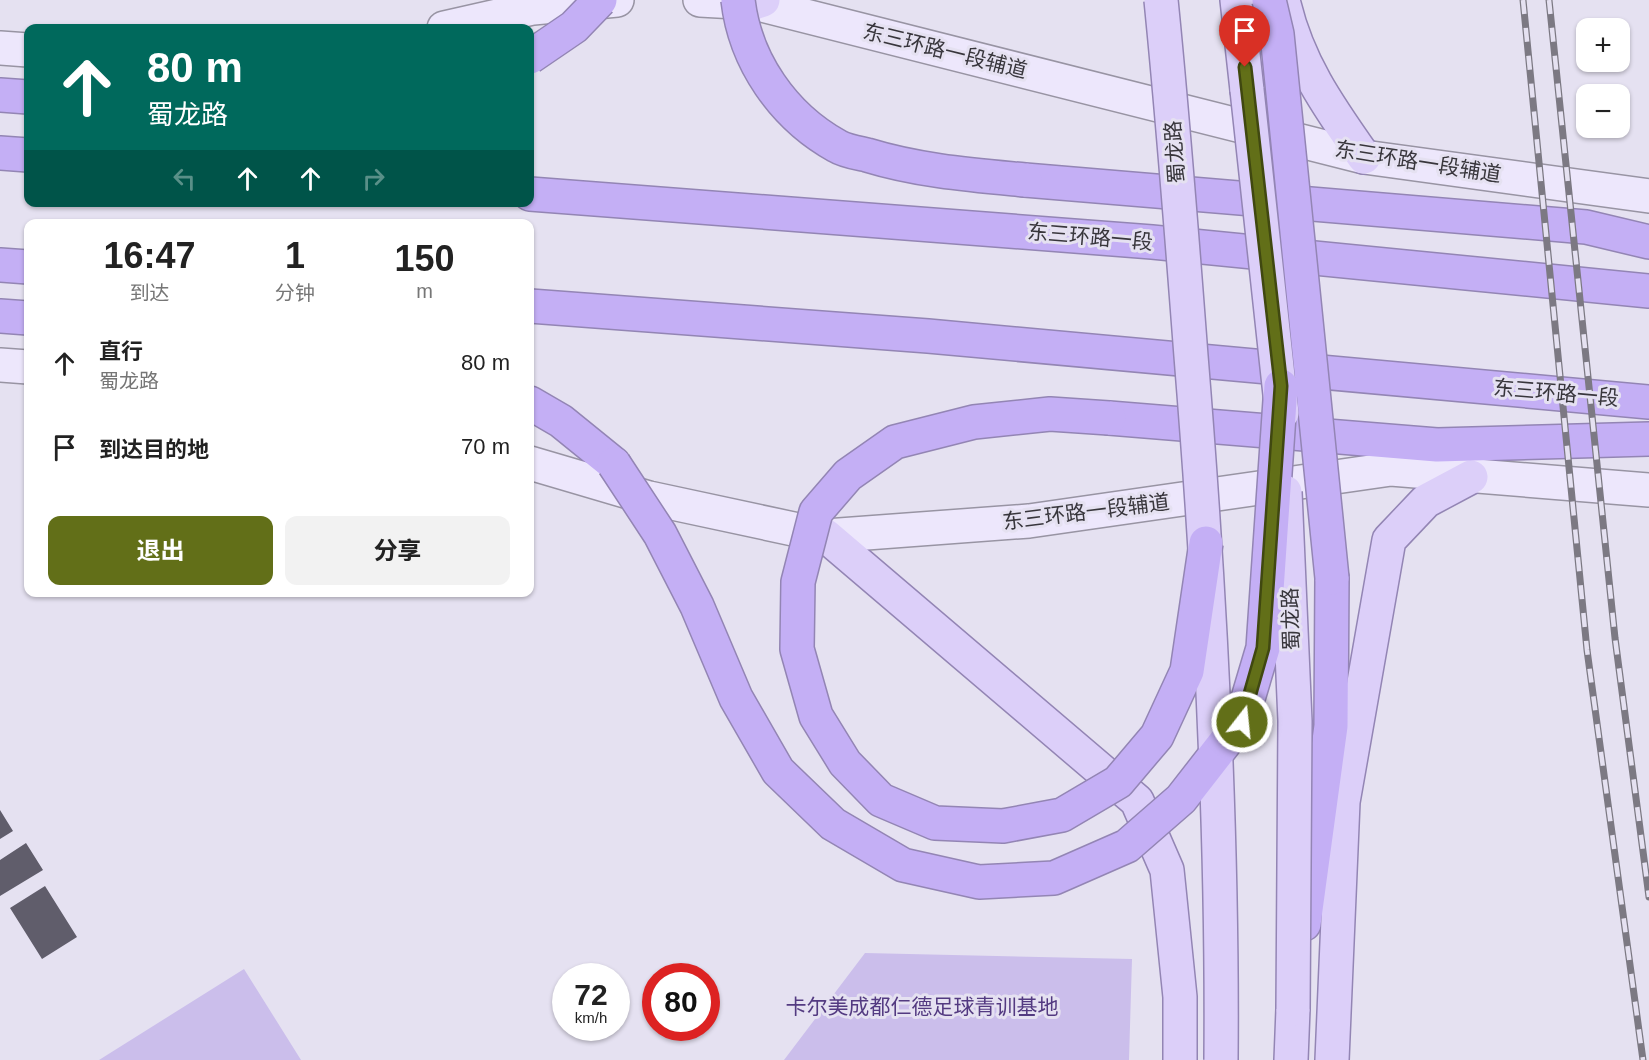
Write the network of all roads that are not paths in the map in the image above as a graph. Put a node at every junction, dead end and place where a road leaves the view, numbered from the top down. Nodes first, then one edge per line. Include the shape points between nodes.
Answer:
1 (600, 0) edge
2 (617, 0) edge
3 (700, 0) edge
4 (1149, 0) edge
5 (1161, 0) edge
6 (1237, 0) edge
7 (1269, 0) edge
8 (1282, 0) edge
9 (752, 1) edge
10 (462, 24) edge
11 (0, 48) edge
12 (24, 50) edge
13 (534, 54) edge
14 (0, 95) edge
15 (1171, 96) junction
16 (24, 97) edge
17 (0, 153) edge
18 (24, 155) edge
19 (1364, 157) junction
20 (534, 194) edge
21 (1649, 196) edge
22 (1649, 242) edge
23 (0, 265) edge
24 (24, 267) edge
25 (1649, 291) edge
26 (534, 306) edge
27 (0, 316) edge
28 (24, 318) edge
29 (0, 365) edge
30 (24, 367) edge
31 (1281, 386) junction
32 (1649, 402) edge
33 (534, 405) edge
34 (1649, 439) edge
35 (534, 464) edge
36 (1471, 477) junction
37 (1649, 490) edge
38 (826, 536) junction
39 (1206, 543) junction
40 (1293, 1009) junction
41 (1180, 1060) edge
42 (1221, 1060) edge
43 (1291, 1060) edge
44 (1332, 1060) edge

1 - 13 highway, bridge via 574,27
2 - 10 main road via 533,8
3 - 9 main road, 东三环路一段辅道
4 - 15 highway, bridge
5 - 15 main road, 蜀龙路, bridge
6 - 31 main road, 蜀龙路, bridge
7 - 40 highway, bridge via 1277,34 1332,578 1330,726
8 - 19 main road via 1289,27 1320,95
9 - 19 main road, 东三环路一段辅道
9 - 22 highway, bridge via 741,27 759,68 788,110 838,147 894,163 1025,180 1586,227
11 - 12 main road
14 - 16 highway
15 - 39 main road, 蜀龙路, bridge
17 - 18 highway
19 - 21 main road, 东三环路一段辅道
20 - 25 highway, 东三环路一段 via 1152,242
23 - 24 highway
26 - 32 highway, 东三环路一段 via 928,336
27 - 28 highway
29 - 30 main road
31 - 33 highway, bridge via 1263,648 1242,722 1181,799 1127,846 1054,878 979,882 903,866 833,824 778,771 736,698 697,606 660,534 614,465 561,421
31 - 40 main road, 蜀龙路, bridge via 1295,721
34 - 39 highway, bridge via 1437,445 1050,414 974,422 896,442 848,474 816,512 798,582 797,649 816,716 844,763 881,800 935,823 1003,826 1062,815 1118,782 1157,736 1187,671
35 - 38 main road, 东三环路一段辅道 via 648,498
36 - 37 main road, 东三环路一段辅道
36 - 38 main road, 东三环路一段辅道 via 1391,469 1029,521
36 - 44 main road via 1426,501 1389,540 1343,802
38 - 41 main road via 1137,801 1167,870 1180,997
39 - 42 main road, 蜀龙路, bridge via 1218,823
40 - 43 main road, 蜀龙路

